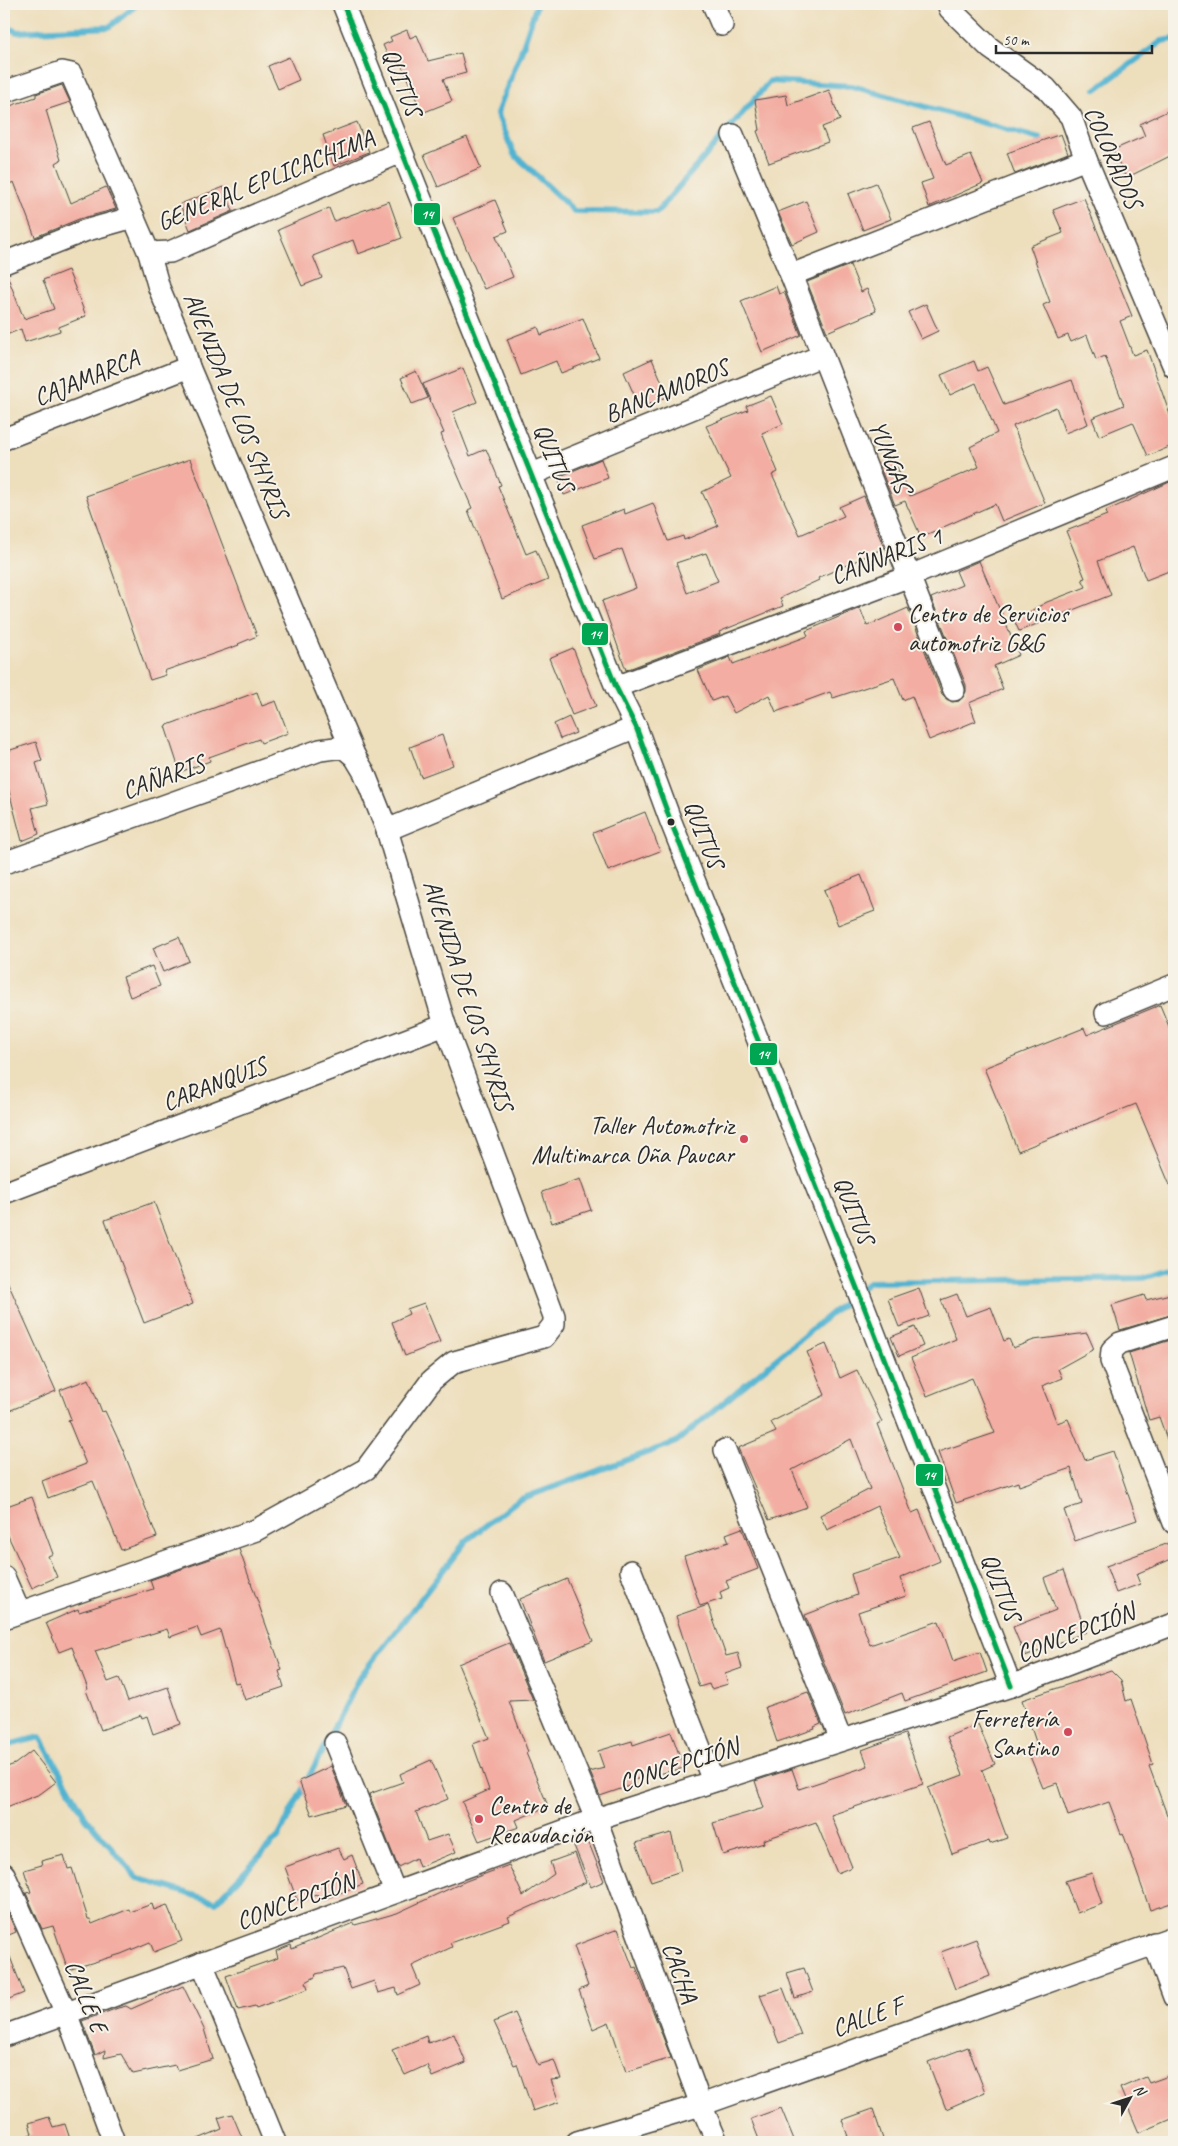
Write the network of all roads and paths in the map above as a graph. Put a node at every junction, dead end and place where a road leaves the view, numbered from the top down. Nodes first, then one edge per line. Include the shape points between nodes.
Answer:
1 (343, 4) edge
2 (713, 4) edge
3 (949, 6) edge
4 (722, 25) dead end
5 (4, 92) edge
6 (733, 135) dead end
7 (401, 152) junction
8 (1086, 159) junction
9 (134, 217) junction
10 (149, 253) junction
11 (4, 263) edge
12 (791, 275) junction
13 (821, 356) junction
14 (189, 367) junction
15 (1174, 367) edge
16 (4, 439) edge
17 (1174, 468) edge
18 (532, 474) junction
19 (910, 576) junction
20 (616, 687) junction
21 (954, 690) dead end
22 (636, 727) junction
23 (349, 752) junction
24 (388, 830) junction
25 (4, 863) edge
26 (1174, 985) edge
27 (1106, 1012) dead end
28 (445, 1025) junction
29 (4, 1193) edge
30 (1174, 1326) edge
31 (725, 1450) dead end
32 (1174, 1523) edge
33 (631, 1571) dead end
34 (4, 1577) edge
35 (502, 1593) dead end
36 (11, 1614) edge
37 (1174, 1624) edge
38 (1011, 1686) junction
39 (841, 1740) junction
40 (335, 1743) dead end
41 (713, 1781) junction
42 (596, 1819) junction
43 (4, 1874) edge
44 (395, 1892) junction
45 (1174, 1937) edge
46 (1154, 1942) junction
47 (202, 1963) junction
48 (1174, 1997) edge
49 (66, 2013) junction
50 (4, 2036) edge
51 (701, 2105) junction
52 (114, 2142) edge
53 (275, 2142) edge
54 (577, 2142) edge
55 (717, 2142) edge

1 - 7 street, QUITUS
2 - 4 street
3 - 8 street, COLORADOS via 990,48 1046,88 1071,117
5 - 9 street, AVENIDA DE LOS SHYRIS via 62,72 71,74
6 - 12 street, YUNGAS
7 - 10 street, GENERAL EPLICACHIMA via 170,252
7 - 18 street, QUITUS
8 - 12 street
8 - 15 street, COLORADOS
9 - 10 street, AVENIDA DE LOS SHYRIS
9 - 11 street, GENERAL EPLICACHIMA via 84,231
10 - 14 street, AVENIDA DE LOS SHYRIS
12 - 13 street, YUNGAS
13 - 18 street, BANCAMOROS
13 - 19 street, YUNGAS
14 - 16 street, CAJAMARCA
14 - 23 street, AVENIDA DE LOS SHYRIS
17 - 19 street, CAÑNARIS 1
18 - 20 street, QUITUS
19 - 20 street, CAÑNARIS 1
19 - 21 street, YUNGAS
20 - 22 street, QUITUS
22 - 24 street
22 - 38 street, QUITUS
23 - 24 street, AVENIDA DE LOS SHYRIS via 364,772
23 - 25 street, CAÑARIS via 320,750
24 - 28 street, AVENIDA DE LOS SHYRIS
26 - 27 street
28 - 29 street, CARANQUIS
28 - 36 street, AVENIDA DE LOS SHYRIS via 554,1316 550,1332 535,1341 454,1362 431,1381 366,1469 256,1530
30 - 32 street via 1120,1343 1112,1350 1111,1361
31 - 39 street
33 - 41 street
34 - 36 street
35 - 42 street, CACHA
37 - 38 street, CONCEPCIÓN
38 - 39 street, CONCEPCIÓN
39 - 41 street, CONCEPCIÓN
40 - 44 street
41 - 42 street, CONCEPCIÓN
42 - 44 street, CONCEPCIÓN
42 - 51 street, CACHA
43 - 49 street, CALLE E
44 - 47 street, CONCEPCIÓN
45 - 46 street, CALLE F
46 - 48 street
46 - 51 street, CALLE F
47 - 49 street, CONCEPCIÓN
47 - 53 street
49 - 50 street, CONCEPCIÓN
49 - 52 street, CALLE E
51 - 54 street, CALLE F
51 - 55 street, CACHA

